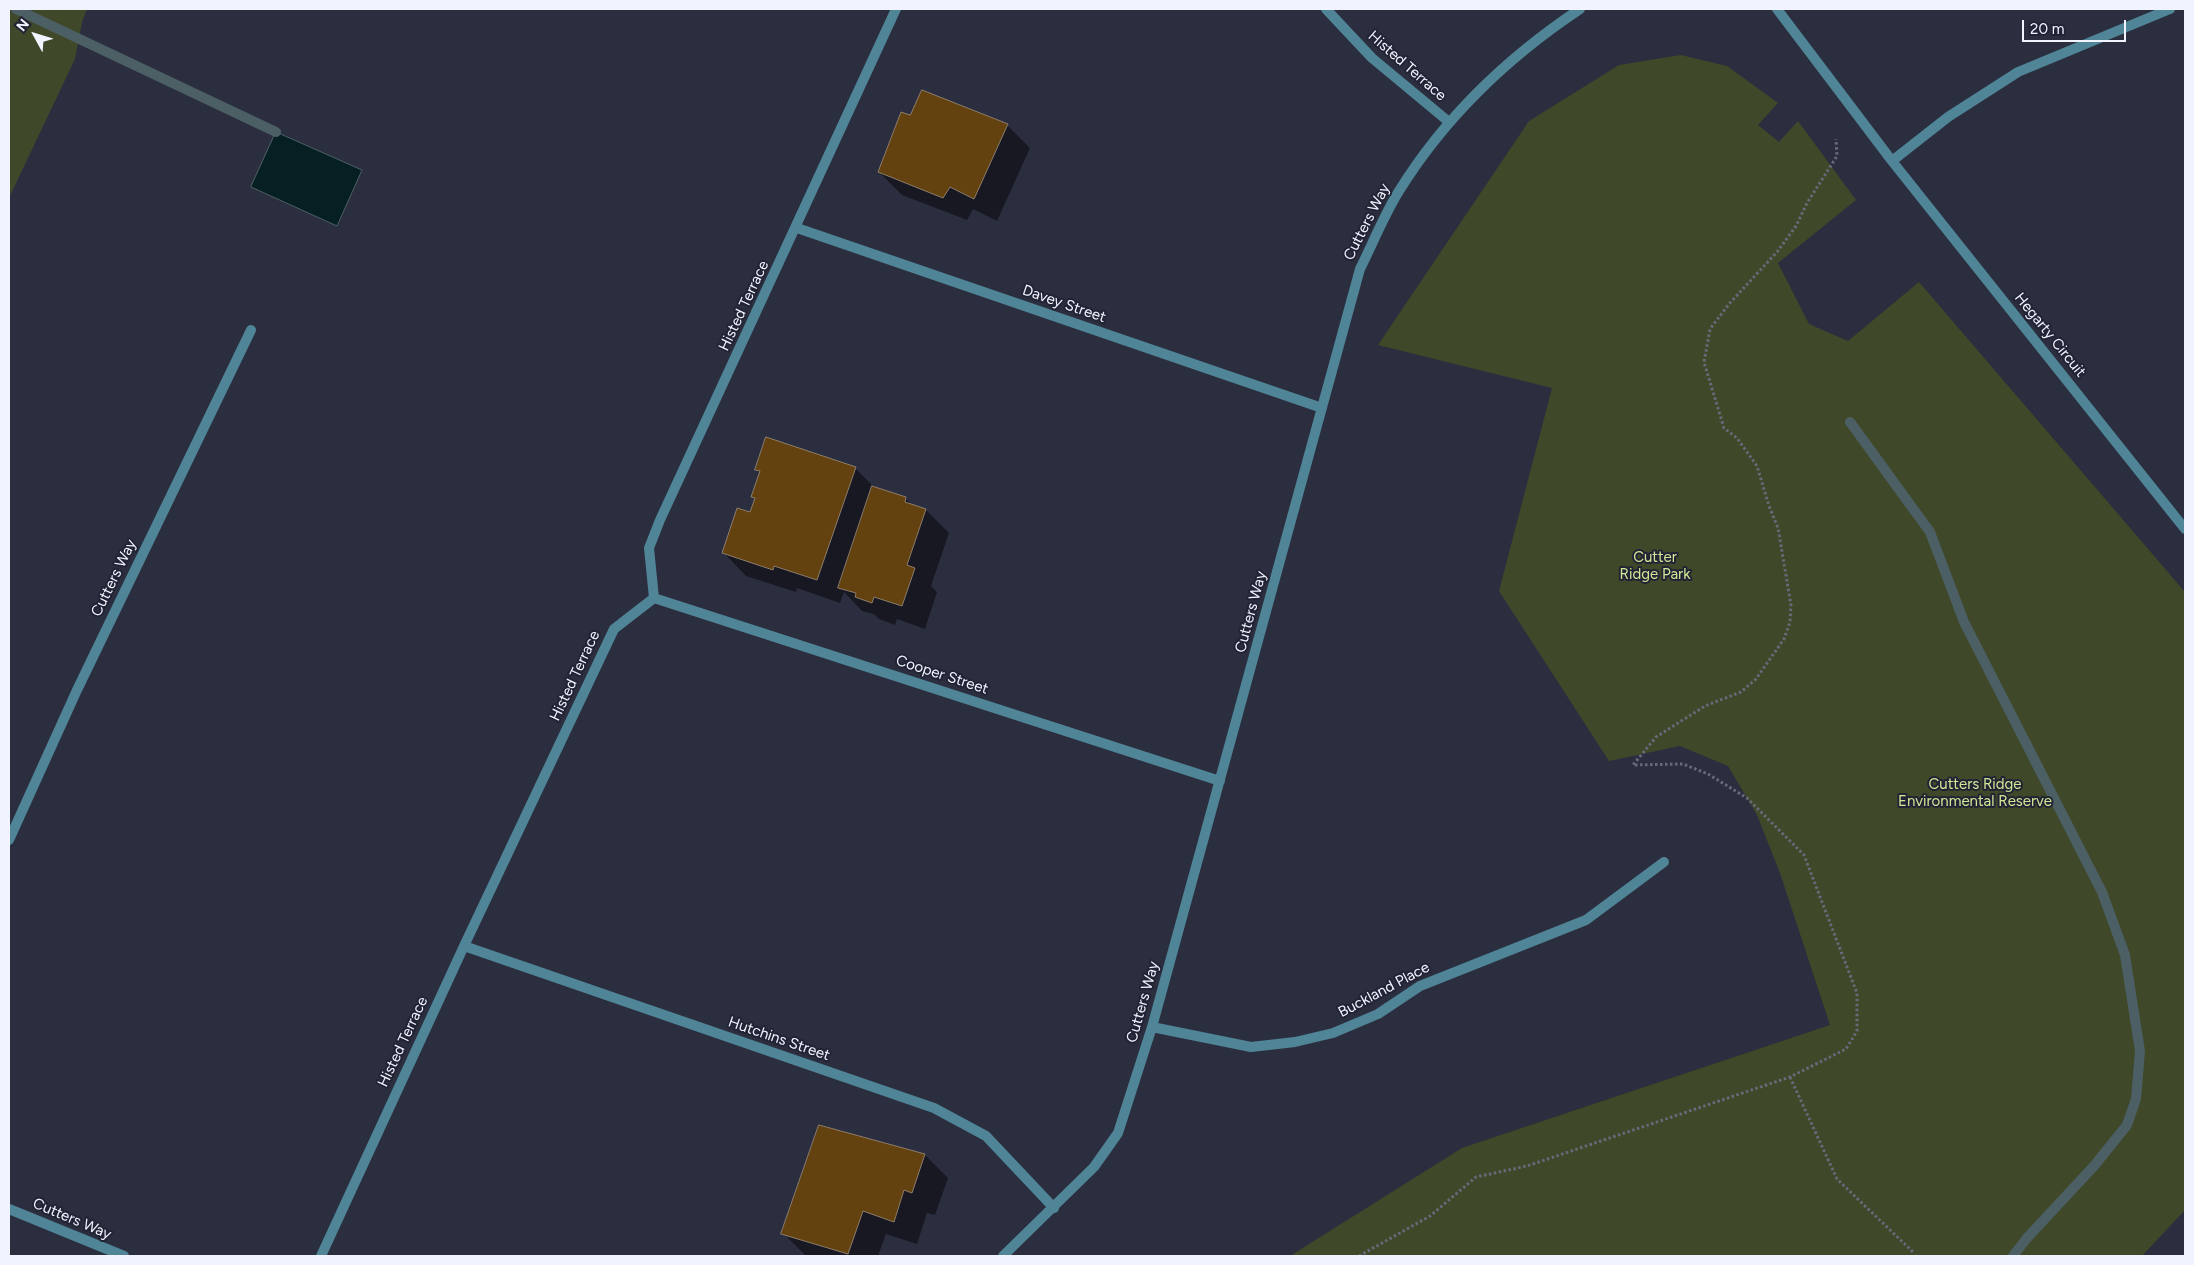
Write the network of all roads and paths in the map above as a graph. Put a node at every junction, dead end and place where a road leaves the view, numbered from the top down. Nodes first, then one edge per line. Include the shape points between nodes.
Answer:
1 (896, 9) edge
2 (1326, 9) edge
3 (1580, 9) edge
4 (1778, 9) edge
5 (2170, 9) edge
6 (1449, 122) junction
7 (1836, 139) dead end
8 (1892, 161) junction
9 (797, 228) junction
10 (251, 330) dead end
11 (1322, 408) junction
12 (2185, 529) edge
13 (654, 598) junction
14 (1220, 781) junction
15 (9, 840) edge
16 (1664, 862) dead end
17 (464, 946) junction
18 (1152, 1027) junction
19 (1790, 1077) junction
20 (1054, 1208) junction
21 (9, 1209) edge
22 (1913, 1252) dead end
23 (124, 1256) edge
24 (321, 1256) edge
25 (1003, 1256) edge
26 (1360, 1256) edge

1 - 9 street, Histed Terrace
2 - 6 street, Histed Terrace via 1372,58
3 - 6 street, Cutters Way via 1548,30 1478,89
4 - 8 street, Hegarty Circuit
5 - 8 street via 2018,72 1948,117
6 - 11 street, Cutters Way via 1398,191 1360,269
7 - 19 path via 1837,156 1796,226 1777,252 1728,304 1710,330 1704,362 1724,428 1737,438 1757,466 1778,528 1791,605 1790,622 1784,639 1756,679 1741,692 1705,706 1656,737 1633,765 1683,764 1708,774 1747,798 1804,855 1857,993 1857,1031 1846,1049
8 - 12 street, Hegarty Circuit
9 - 11 street, Davey Street
9 - 13 street, Histed Terrace via 649,548
10 - 15 street, Cutters Way via 77,690
11 - 14 street, Cutters Way
13 - 14 street, Cooper Street
13 - 17 street, Histed Terrace via 614,628
14 - 18 street, Cutters Way
16 - 18 street, Buckland Place via 1586,920 1420,986 1378,1014 1333,1033 1251,1047
17 - 20 street, Hutchins Street via 934,1108 986,1136
17 - 24 street, Histed Terrace
18 - 20 street, Cutters Way via 1118,1133 1094,1167
19 - 22 path via 1837,1179
19 - 26 path via 1527,1166 1476,1177 1430,1216
20 - 25 street, Cutters Way
21 - 23 street, Cutters Way

